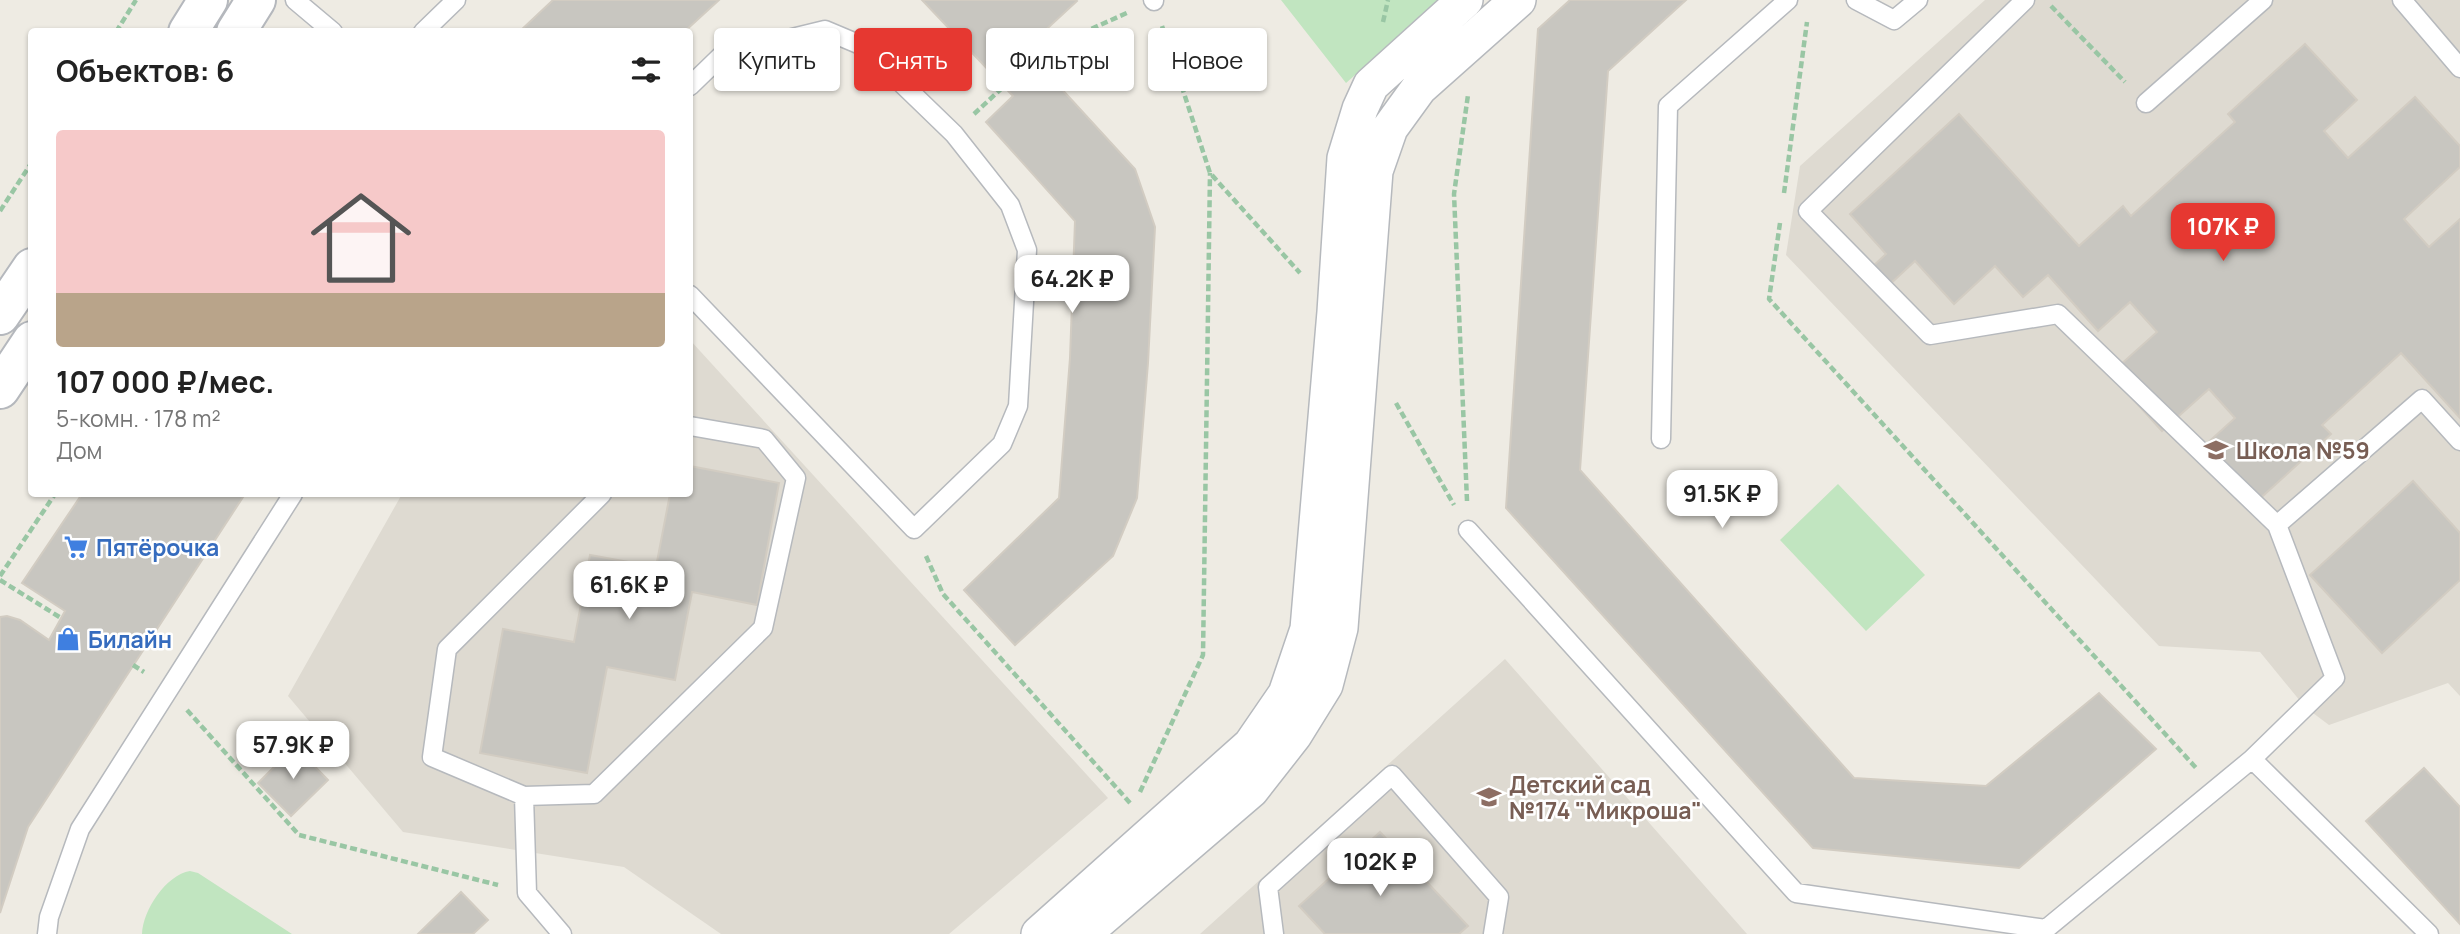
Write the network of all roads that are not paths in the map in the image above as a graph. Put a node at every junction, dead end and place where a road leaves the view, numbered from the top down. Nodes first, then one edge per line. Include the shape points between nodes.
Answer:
1 (208, 0) edge
2 (256, 0) edge
3 (295, 0) edge
4 (456, 0) edge
5 (1465, 0) edge
6 (1518, 0) edge
7 (1788, 0) edge
8 (1856, 0) edge
9 (1919, 0) edge
10 (2025, 0) edge
11 (2263, 0) edge
12 (2402, 0) edge
13 (190, 28) edge
14 (238, 28) edge
15 (328, 28) edge
16 (426, 28) edge
17 (2460, 68) edge
18 (693, 83) edge
19 (2146, 103) road end
20 (28, 274) edge
21 (693, 298) edge
22 (0, 315) edge
23 (28, 347) edge
24 (0, 389) edge
25 (693, 427) edge
26 (1661, 439) dead end
27 (2460, 441) edge
28 (291, 497) edge
29 (599, 497) edge
30 (2277, 525) junction
31 (1468, 530) road end
32 (2252, 759) junction
33 (524, 796) junction
34 (2046, 931) edge
35 (47, 934) edge
36 (562, 934) edge
37 (1039, 934) edge
38 (1083, 934) edge
39 (1274, 934) edge
40 (1493, 934) edge
41 (2429, 934) edge

1 - 13 main road
2 - 14 main road
3 - 15 lane
4 - 16 lane
5 - 37 street via 1371,85 1345,158 1308,629 1286,694 1251,745
6 - 38 street via 1419,88 1390,128 1375,171 1340,628 1325,685 1251,790
7 - 26 lane via 1668,106
8 - 9 lane via 1894,20
10 - 30 lane via 1808,211 1930,335 2058,314
11 - 19 lane
12 - 17 lane
18 - 21 lane via 722,55 825,30 863,46 954,134 1010,205 1027,250 1018,406 1002,444 914,529
20 - 22 main road
23 - 24 main road
25 - 33 lane via 764,439 796,478 763,628 594,794
27 - 30 lane via 2422,399
28 - 35 lane via 80,829
29 - 33 lane via 447,649 432,757
30 - 32 lane via 2335,678
31 - 34 lane via 1796,893
32 - 34 lane
32 - 41 lane
33 - 36 lane via 527,893
39 - 40 lane via 1268,887 1392,775 1499,897

